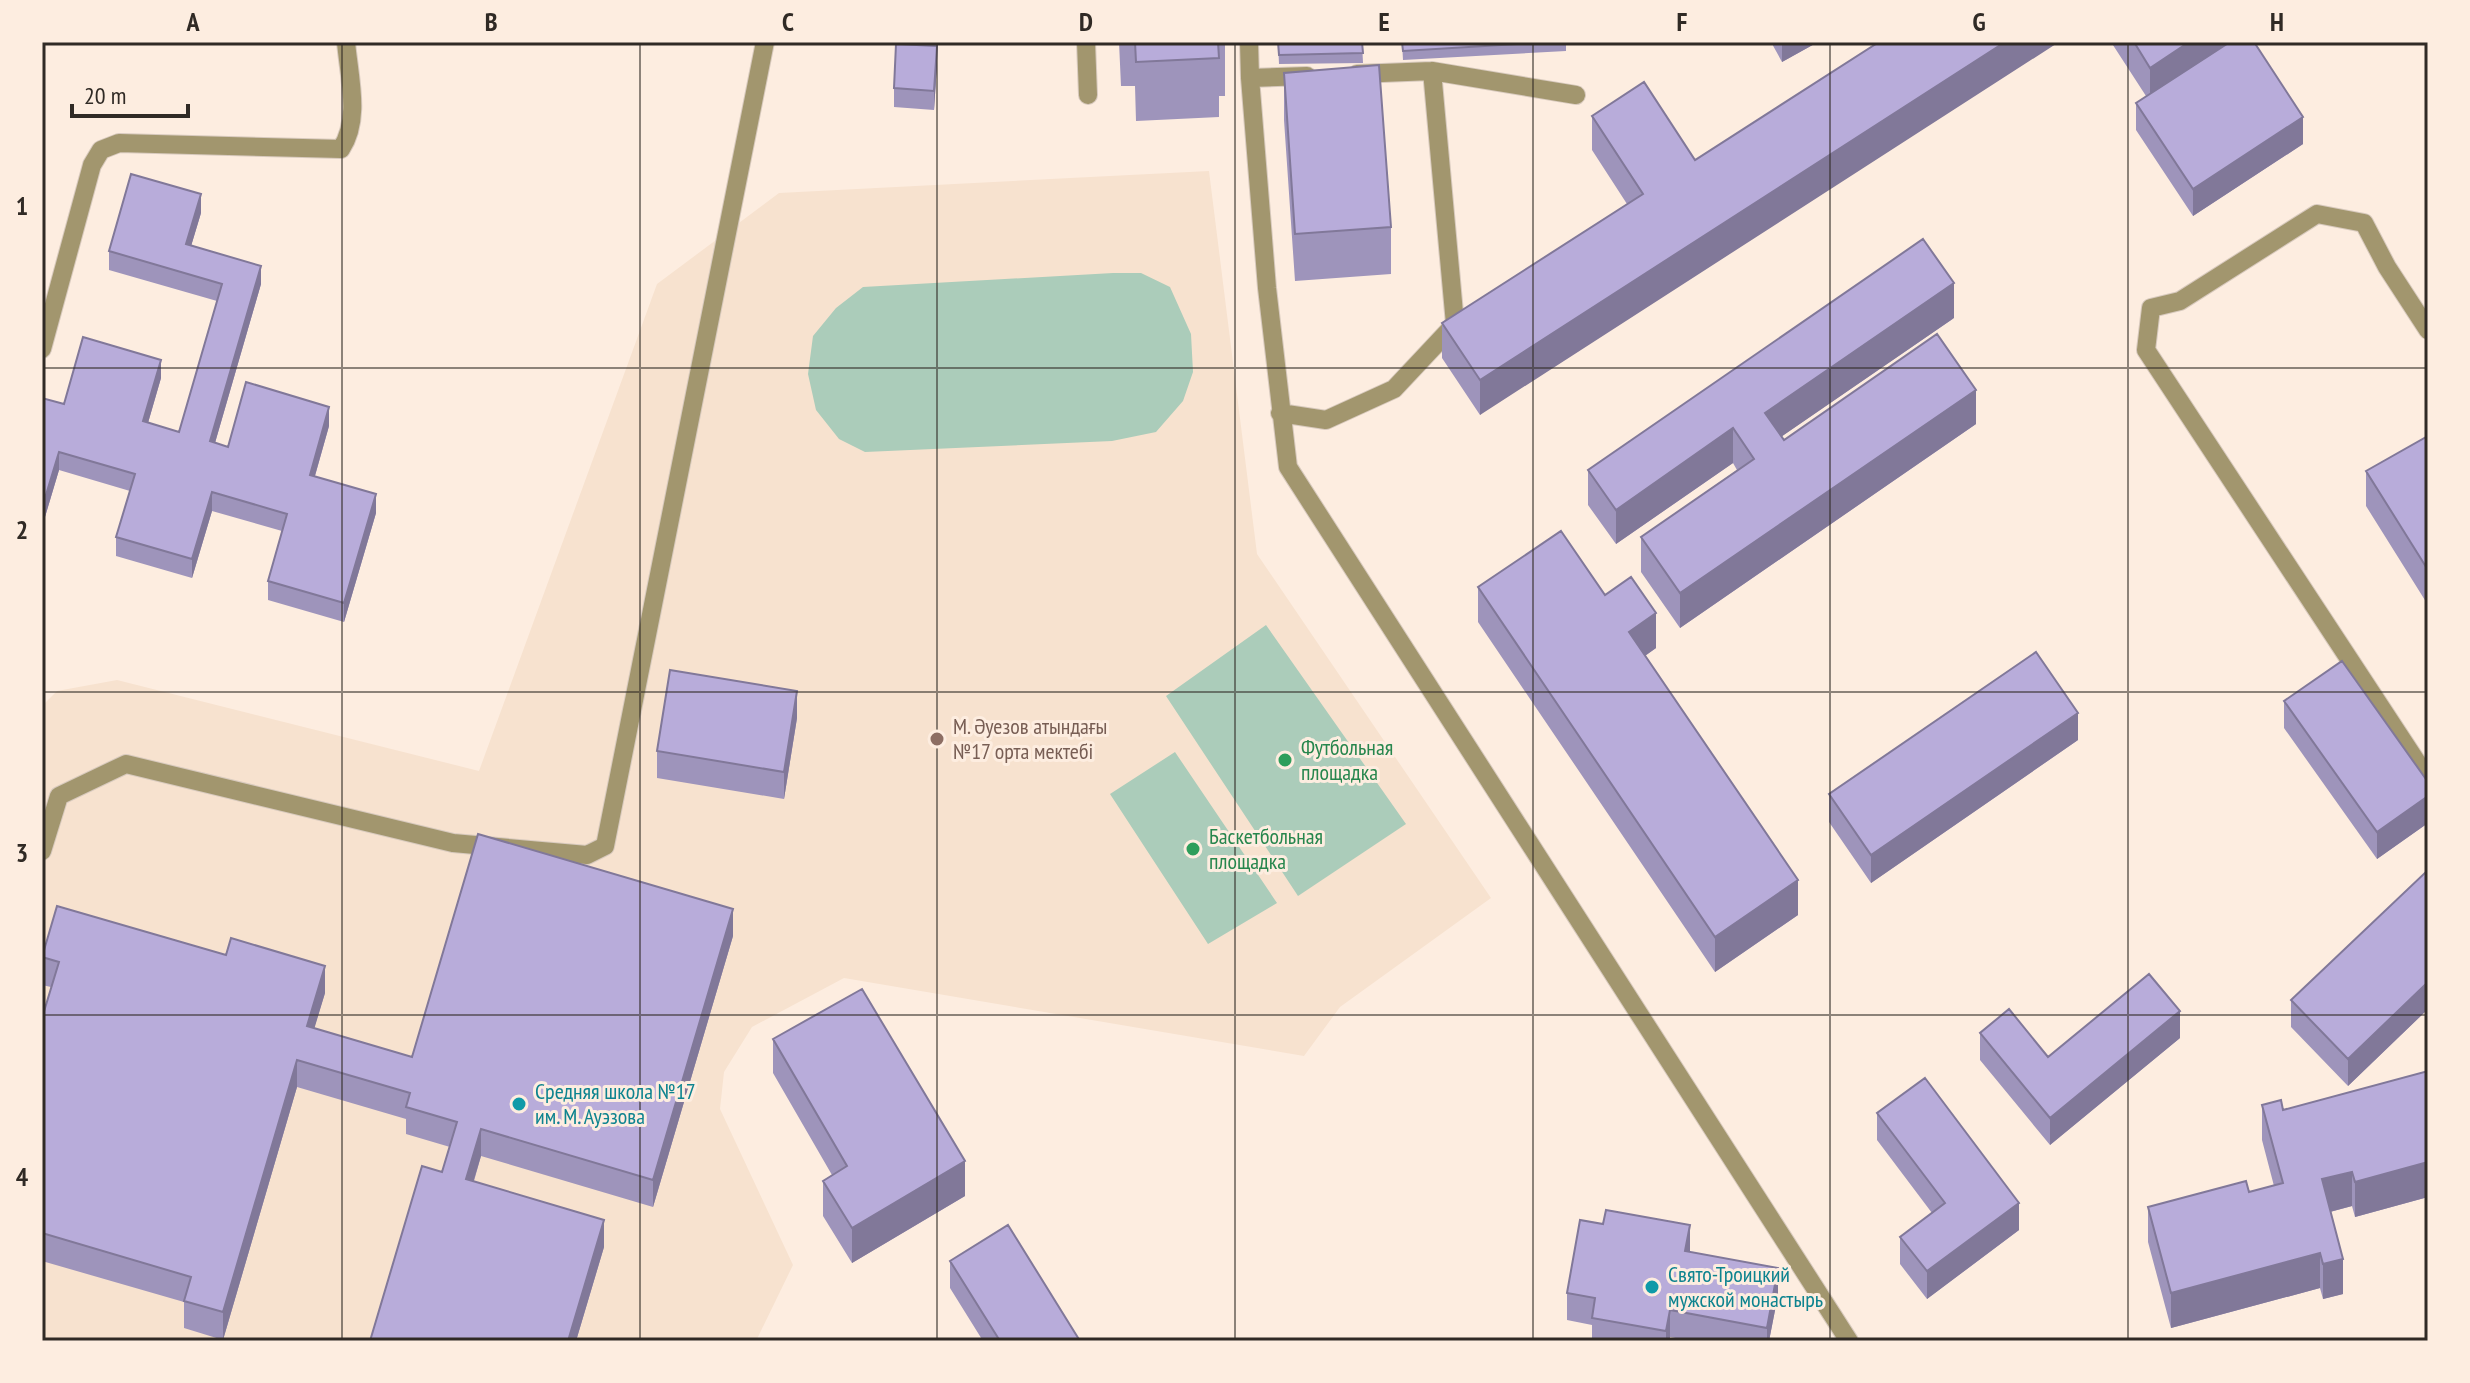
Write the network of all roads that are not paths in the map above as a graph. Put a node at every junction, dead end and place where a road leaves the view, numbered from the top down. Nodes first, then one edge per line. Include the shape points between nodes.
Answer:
1 (346, 42) edge
2 (765, 42) edge
3 (1086, 42) edge
4 (1249, 42) edge
5 (1432, 71) junction
6 (1250, 78) junction
7 (1088, 95) dead end
8 (1576, 95) dead end
9 (2428, 330) edge
10 (42, 349) edge
11 (1280, 413) junction
12 (2428, 779) edge
13 (42, 851) edge
14 (1849, 1341) edge

1 - 10 lane via 353,111 350,136 341,149 119,143 101,150 92,165
2 - 13 lane via 605,846 587,855 453,843 126,764 59,796
3 - 7 lane
4 - 6 lane
5 - 6 lane
5 - 8 lane
5 - 11 lane via 1455,324 1394,389 1326,420
6 - 11 lane
9 - 12 lane via 2364,223 2317,214 2180,301 2151,308 2146,350
11 - 14 lane via 1288,467

